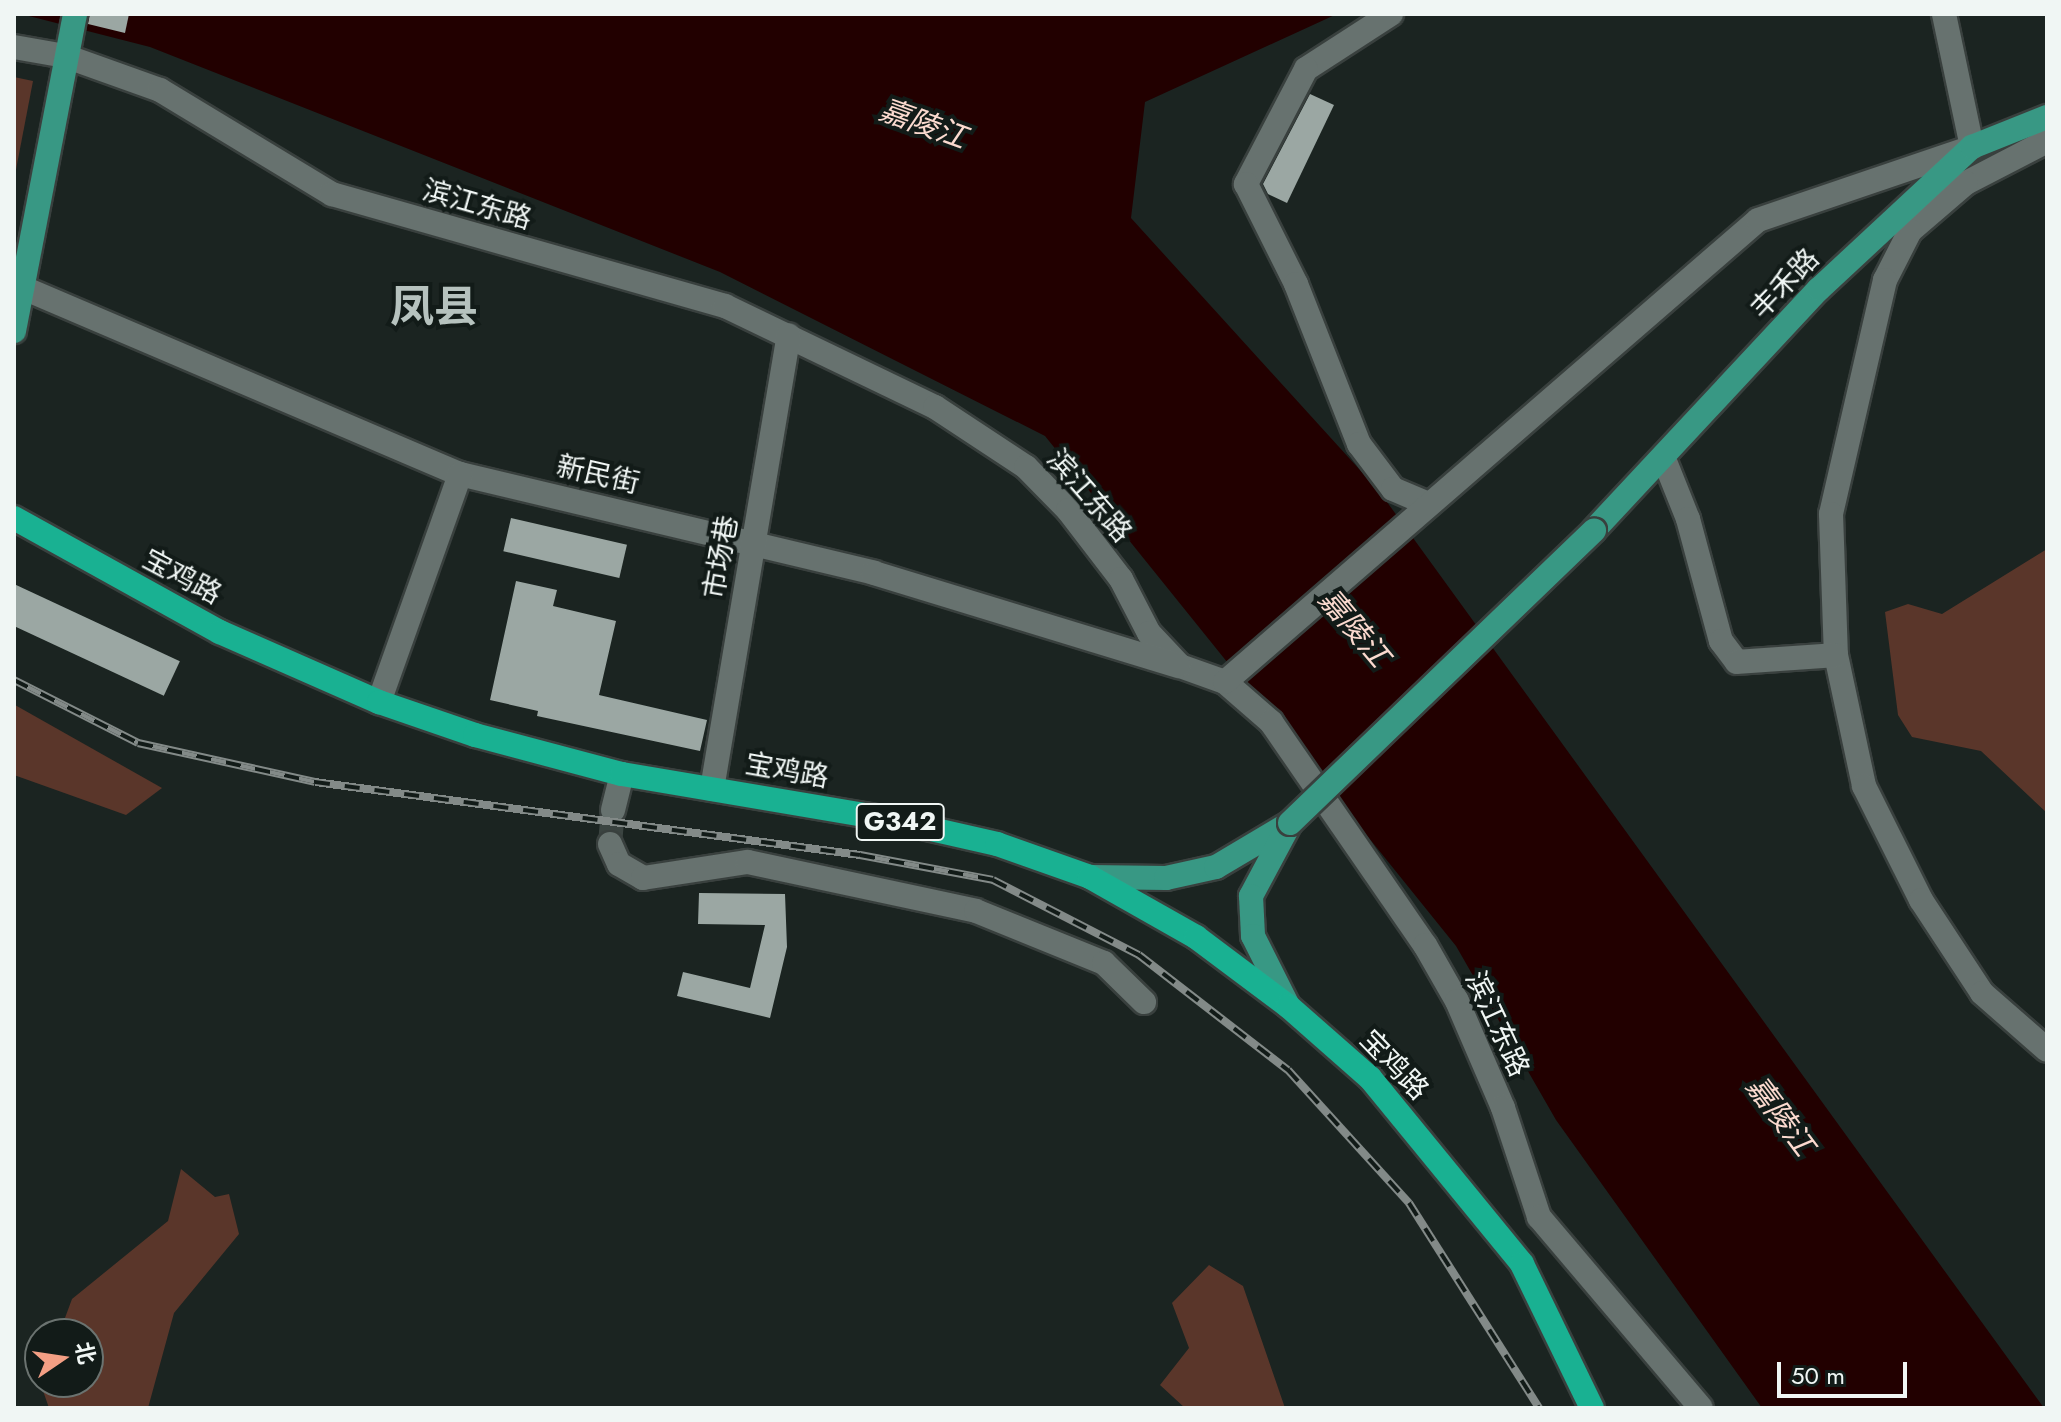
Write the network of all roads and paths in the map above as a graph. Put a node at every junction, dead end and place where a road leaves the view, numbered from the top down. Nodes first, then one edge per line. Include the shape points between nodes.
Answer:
1 (1391, 14) edge
2 (1944, 14) edge
3 (74, 18) edge
4 (14, 47) edge
5 (65, 56) junction
6 (2047, 117) edge
7 (2047, 141) edge
8 (1972, 147) junction
9 (21, 287) junction
10 (14, 331) edge
11 (789, 335) junction
12 (1664, 459) junction
13 (460, 474) junction
14 (1423, 509) junction
15 (14, 518) edge
16 (754, 543) junction
17 (1836, 655) junction
18 (1180, 666) junction
19 (1232, 677) junction
20 (379, 702) junction
21 (622, 774) junction
22 (712, 789) junction
23 (613, 810) tunnel mouth
24 (1290, 823) junction
25 (610, 844) dead end
26 (1090, 877) junction
27 (1144, 1002) dead end
28 (1288, 1006) junction
29 (2047, 1050) edge
30 (1592, 1408) edge
31 (1701, 1408) edge

1 - 14 street via 1306,69 1246,184 1296,284 1359,444 1393,489
2 - 8 street
3 - 5 main road
4 - 5 street, 滨江东路
5 - 9 main road
5 - 11 street, 滨江东路 via 160,90 332,194 725,306
6 - 8 main road, 丰禾路
7 - 17 street via 1955,192 1910,231 1885,280 1831,514
8 - 12 main road, 丰禾路 via 1819,289
8 - 14 street via 1758,220
9 - 10 main road
9 - 13 street, 新民街
11 - 16 street, 市场巷
11 - 18 street, 滨江东路 via 935,407 1026,467 1068,510 1121,579 1149,633
12 - 17 street via 1688,519 1721,641 1737,662
12 - 24 main road, 丰禾路, bridge
13 - 16 street, 新民街
13 - 20 street
14 - 19 street
15 - 20 highway, 宝鸡路 / G342 via 220,632
16 - 18 street, 新民街 via 874,573
16 - 22 street, 市场巷
17 - 29 street via 1864,786 1921,900 1982,993
18 - 19 street, 滨江东路
19 - 31 street, 滨江东路 via 1271,722 1425,945 1457,1001 1503,1108 1539,1217
20 - 21 highway, 宝鸡路 / G342 via 475,735
21 - 22 highway, 宝鸡路 / G342
21 - 23 street
22 - 26 highway, 宝鸡路 / G342 via 997,844
24 - 26 main road via 1216,867 1166,878
24 - 28 main road via 1251,896 1253,936
25 - 27 street via 619,864 643,878 748,862 976,911 1104,963
26 - 28 highway, 宝鸡路 / G342 via 1196,937
28 - 30 highway, 宝鸡路 / G342 via 1370,1078 1522,1264

